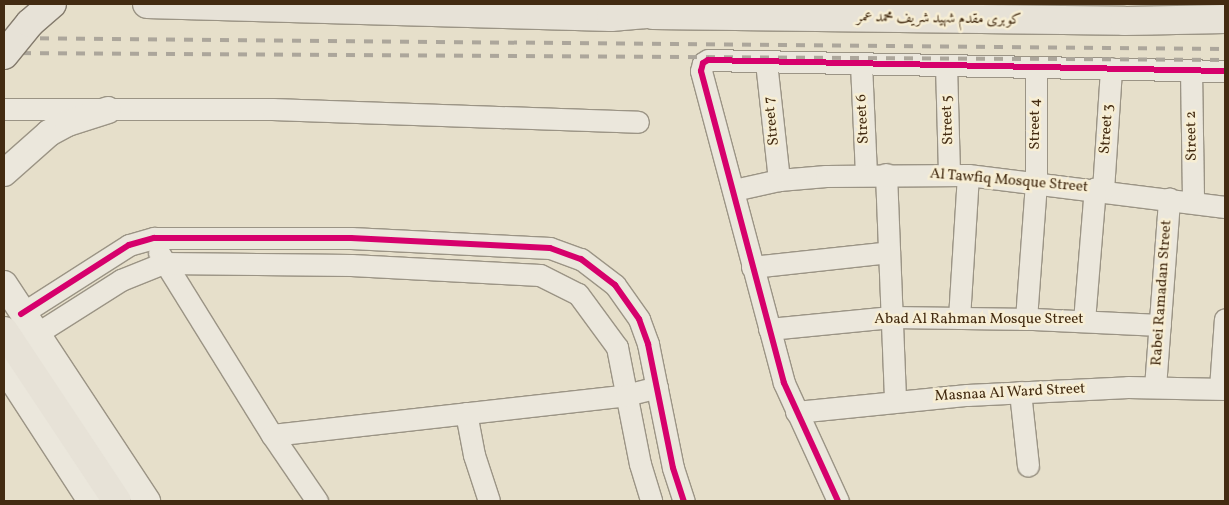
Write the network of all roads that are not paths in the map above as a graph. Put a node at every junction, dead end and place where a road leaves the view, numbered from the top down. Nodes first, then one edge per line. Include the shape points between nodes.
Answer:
1 (52, 4) edge
2 (147, 4) edge
3 (715, 4) edge
4 (654, 14) junction
5 (1225, 19) edge
6 (4, 55) edge
7 (766, 62) junction
8 (860, 64) junction
9 (946, 65) junction
10 (1036, 67) junction
11 (1111, 68) junction
12 (1190, 70) junction
13 (1225, 71) edge
14 (4, 109) edge
15 (108, 110) junction
16 (638, 122) dead end
17 (4, 173) edge
18 (876, 174) junction
19 (958, 175) junction
20 (779, 180) junction
21 (1036, 182) junction
22 (1099, 189) junction
23 (734, 190) junction
24 (1169, 199) junction
25 (1193, 202) junction
26 (1225, 207) edge
27 (154, 238) junction
28 (889, 252) junction
29 (163, 263) junction
30 (752, 267) junction
31 (4, 284) edge
32 (891, 318) junction
33 (959, 318) junction
34 (1026, 319) junction
35 (1225, 319) edge
36 (1084, 321) junction
37 (1160, 326) junction
38 (769, 329) junction
39 (15, 338) edge
40 (657, 387) junction
41 (1155, 387) junction
42 (1222, 389) edge
43 (1020, 392) junction
44 (626, 395) junction
45 (895, 400) junction
46 (796, 412) junction
47 (466, 413) junction
48 (272, 434) junction
49 (1028, 466) dead end
50 (91, 501) edge
51 (117, 501) edge
52 (147, 501) edge
53 (317, 501) edge
54 (489, 501) edge
55 (652, 501) edge
56 (684, 501) edge
57 (838, 501) edge

1 - 6 highway, bridge via 30,23
2 - 4 highway via 611,17
3 - 4 highway
4 - 5 highway, كوبرى مقدم شهيد شريف محمد عمر via 1124,21
7 - 8 street
7 - 20 street, Street 7
7 - 23 street via 708,60 701,66
8 - 9 street
8 - 18 street, Street 6
9 - 10 street
9 - 19 street, Street 5
10 - 11 street
10 - 21 street, Street 4
11 - 12 street
11 - 22 street, Street 3
12 - 13 street
12 - 25 street, Street 2
14 - 15 street
15 - 16 street via 272,109
15 - 17 street via 74,120 49,133
18 - 19 street, Al Tawfiq Mosque Street
18 - 20 street, Al Tawfiq Mosque Street
18 - 28 street, Street 6
19 - 21 street, Al Tawfiq Mosque Street
19 - 33 street, Street 5
20 - 23 street, Al Tawfiq Mosque Street
21 - 22 street, Al Tawfiq Mosque Street
21 - 34 street, Street 4
22 - 24 street, Al Tawfiq Mosque Street
22 - 36 street, Street 3
23 - 30 street
24 - 25 street, Al Tawfiq Mosque Street
24 - 37 street, Rabei Ramadan Street
25 - 26 street, Al Tawfiq Mosque Street
27 - 29 street
27 - 39 street via 130,245
27 - 40 street via 351,238 550,248 581,259 615,285 630,302 648,344
28 - 30 street
28 - 32 street, Street 6
29 - 39 street via 121,280
29 - 44 street via 351,265 540,275 578,294 604,326 620,355
29 - 48 street
30 - 38 street
31 - 39 street
32 - 33 street, Abad Al Rahman Mosque Street
32 - 38 street, Abad Al Rahman Mosque Street
32 - 45 street, Street 6
33 - 34 street, Abad Al Rahman Mosque Street
34 - 36 street, Abad Al Rahman Mosque Street
35 - 42 street
36 - 37 street, Abad Al Rahman Mosque Street
37 - 41 street, Rabei Ramadan Street
38 - 46 street
39 - 50 street
39 - 51 highway
39 - 52 street
40 - 44 street
40 - 56 street
41 - 42 street, Masnaa Al Ward Street
41 - 43 street, Masnaa Al Ward Street
43 - 45 street, Masnaa Al Ward Street
43 - 49 street
44 - 47 street
44 - 55 street
45 - 46 street, Masnaa Al Ward Street
46 - 57 street
47 - 48 street
47 - 54 street via 474,455
48 - 53 street

